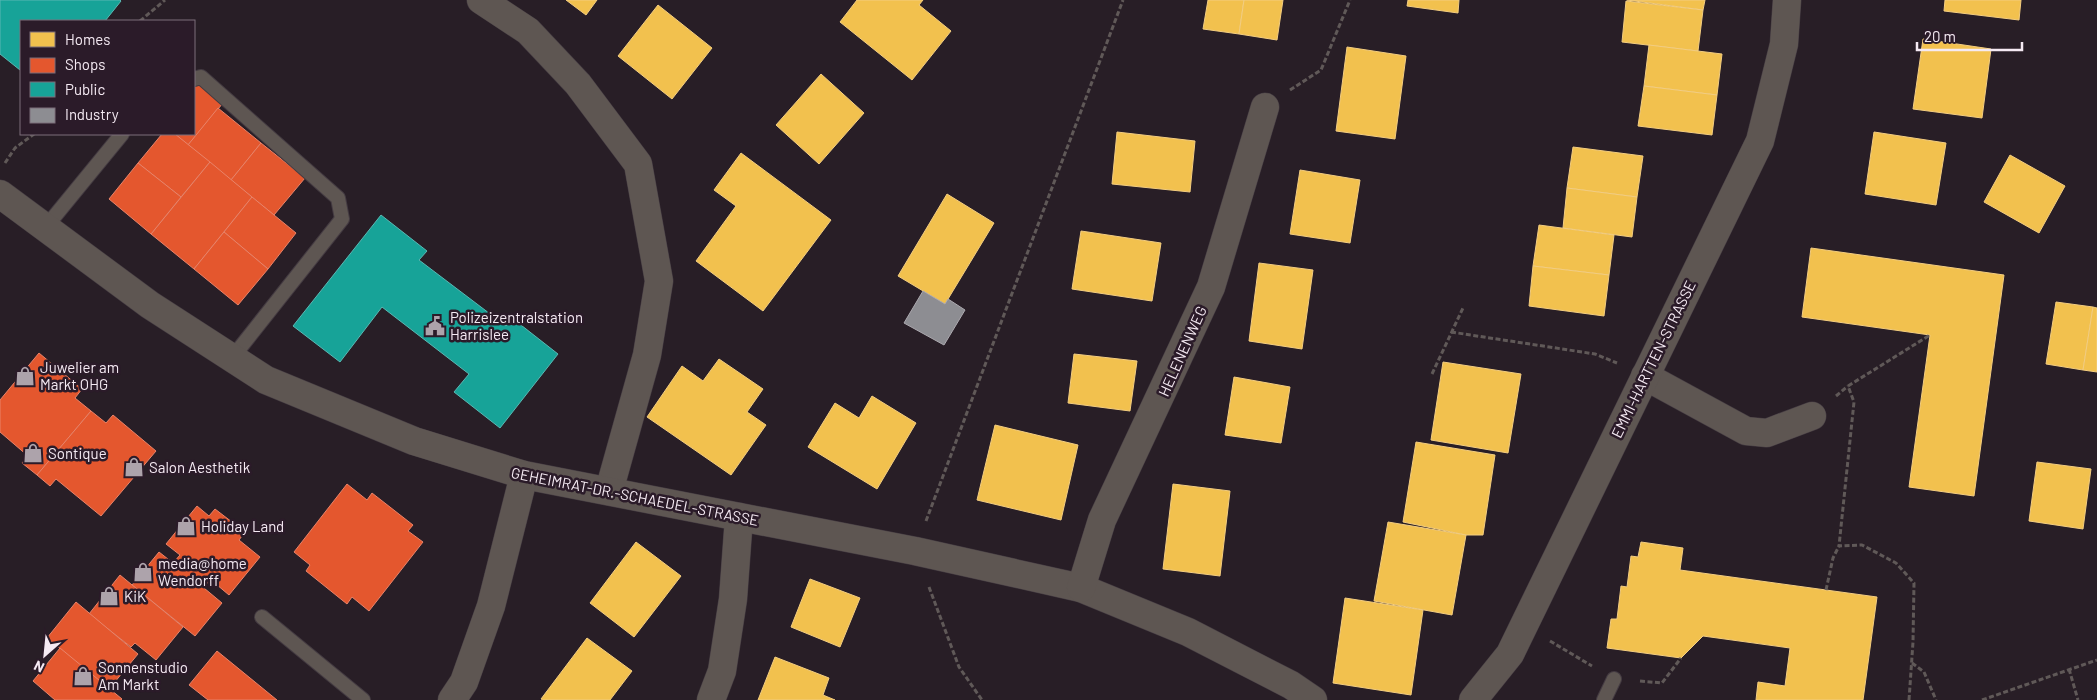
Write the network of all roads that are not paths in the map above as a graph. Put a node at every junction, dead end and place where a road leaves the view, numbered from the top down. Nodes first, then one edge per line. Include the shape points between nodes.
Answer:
1 (481, 0) edge
2 (1787, 0) edge
3 (195, 79) edge
4 (1265, 106) road end
5 (121, 135) edge
6 (0, 194) edge
7 (45, 228) junction
8 (232, 358) junction
9 (1645, 376) junction
10 (1812, 416) dead end
11 (524, 476) junction
12 (609, 491) junction
13 (739, 517) junction
14 (1081, 588) junction
15 (262, 618) dead end
16 (1614, 679) dead end
17 (363, 700) edge
18 (452, 700) edge
19 (711, 700) edge
20 (1313, 700) edge
21 (1473, 700) edge
22 (1604, 700) edge

1 - 12 street via 528,31 578,84 638,164 659,281 647,356
2 - 9 street, EMMI-HARTTEN-STRASSE via 1784,44 1760,142
3 - 8 lane via 201,77 338,198 342,219
4 - 14 street, HELENENWEG via 1211,286 1102,520
5 - 7 lane
6 - 7 street, GEHEIMRAT-DR.-SCHAEDEL-STRASSE
7 - 8 street, GEHEIMRAT-DR.-SCHAEDEL-STRASSE via 150,305
8 - 11 street, GEHEIMRAT-DR.-SCHAEDEL-STRASSE via 266,380 414,441
9 - 10 street via 1746,431 1767,433
9 - 21 street, EMMI-HARTTEN-STRASSE via 1510,654
11 - 12 street, GEHEIMRAT-DR.-SCHAEDEL-STRASSE
11 - 18 street via 491,606 464,682
12 - 13 street, GEHEIMRAT-DR.-SCHAEDEL-STRASSE
13 - 14 street, GEHEIMRAT-DR.-SCHAEDEL-STRASSE
13 - 19 street via 733,599 722,671
14 - 20 street, GEHEIMRAT-DR.-SCHAEDEL-STRASSE via 1188,632 1291,685
15 - 17 lane
16 - 22 lane

